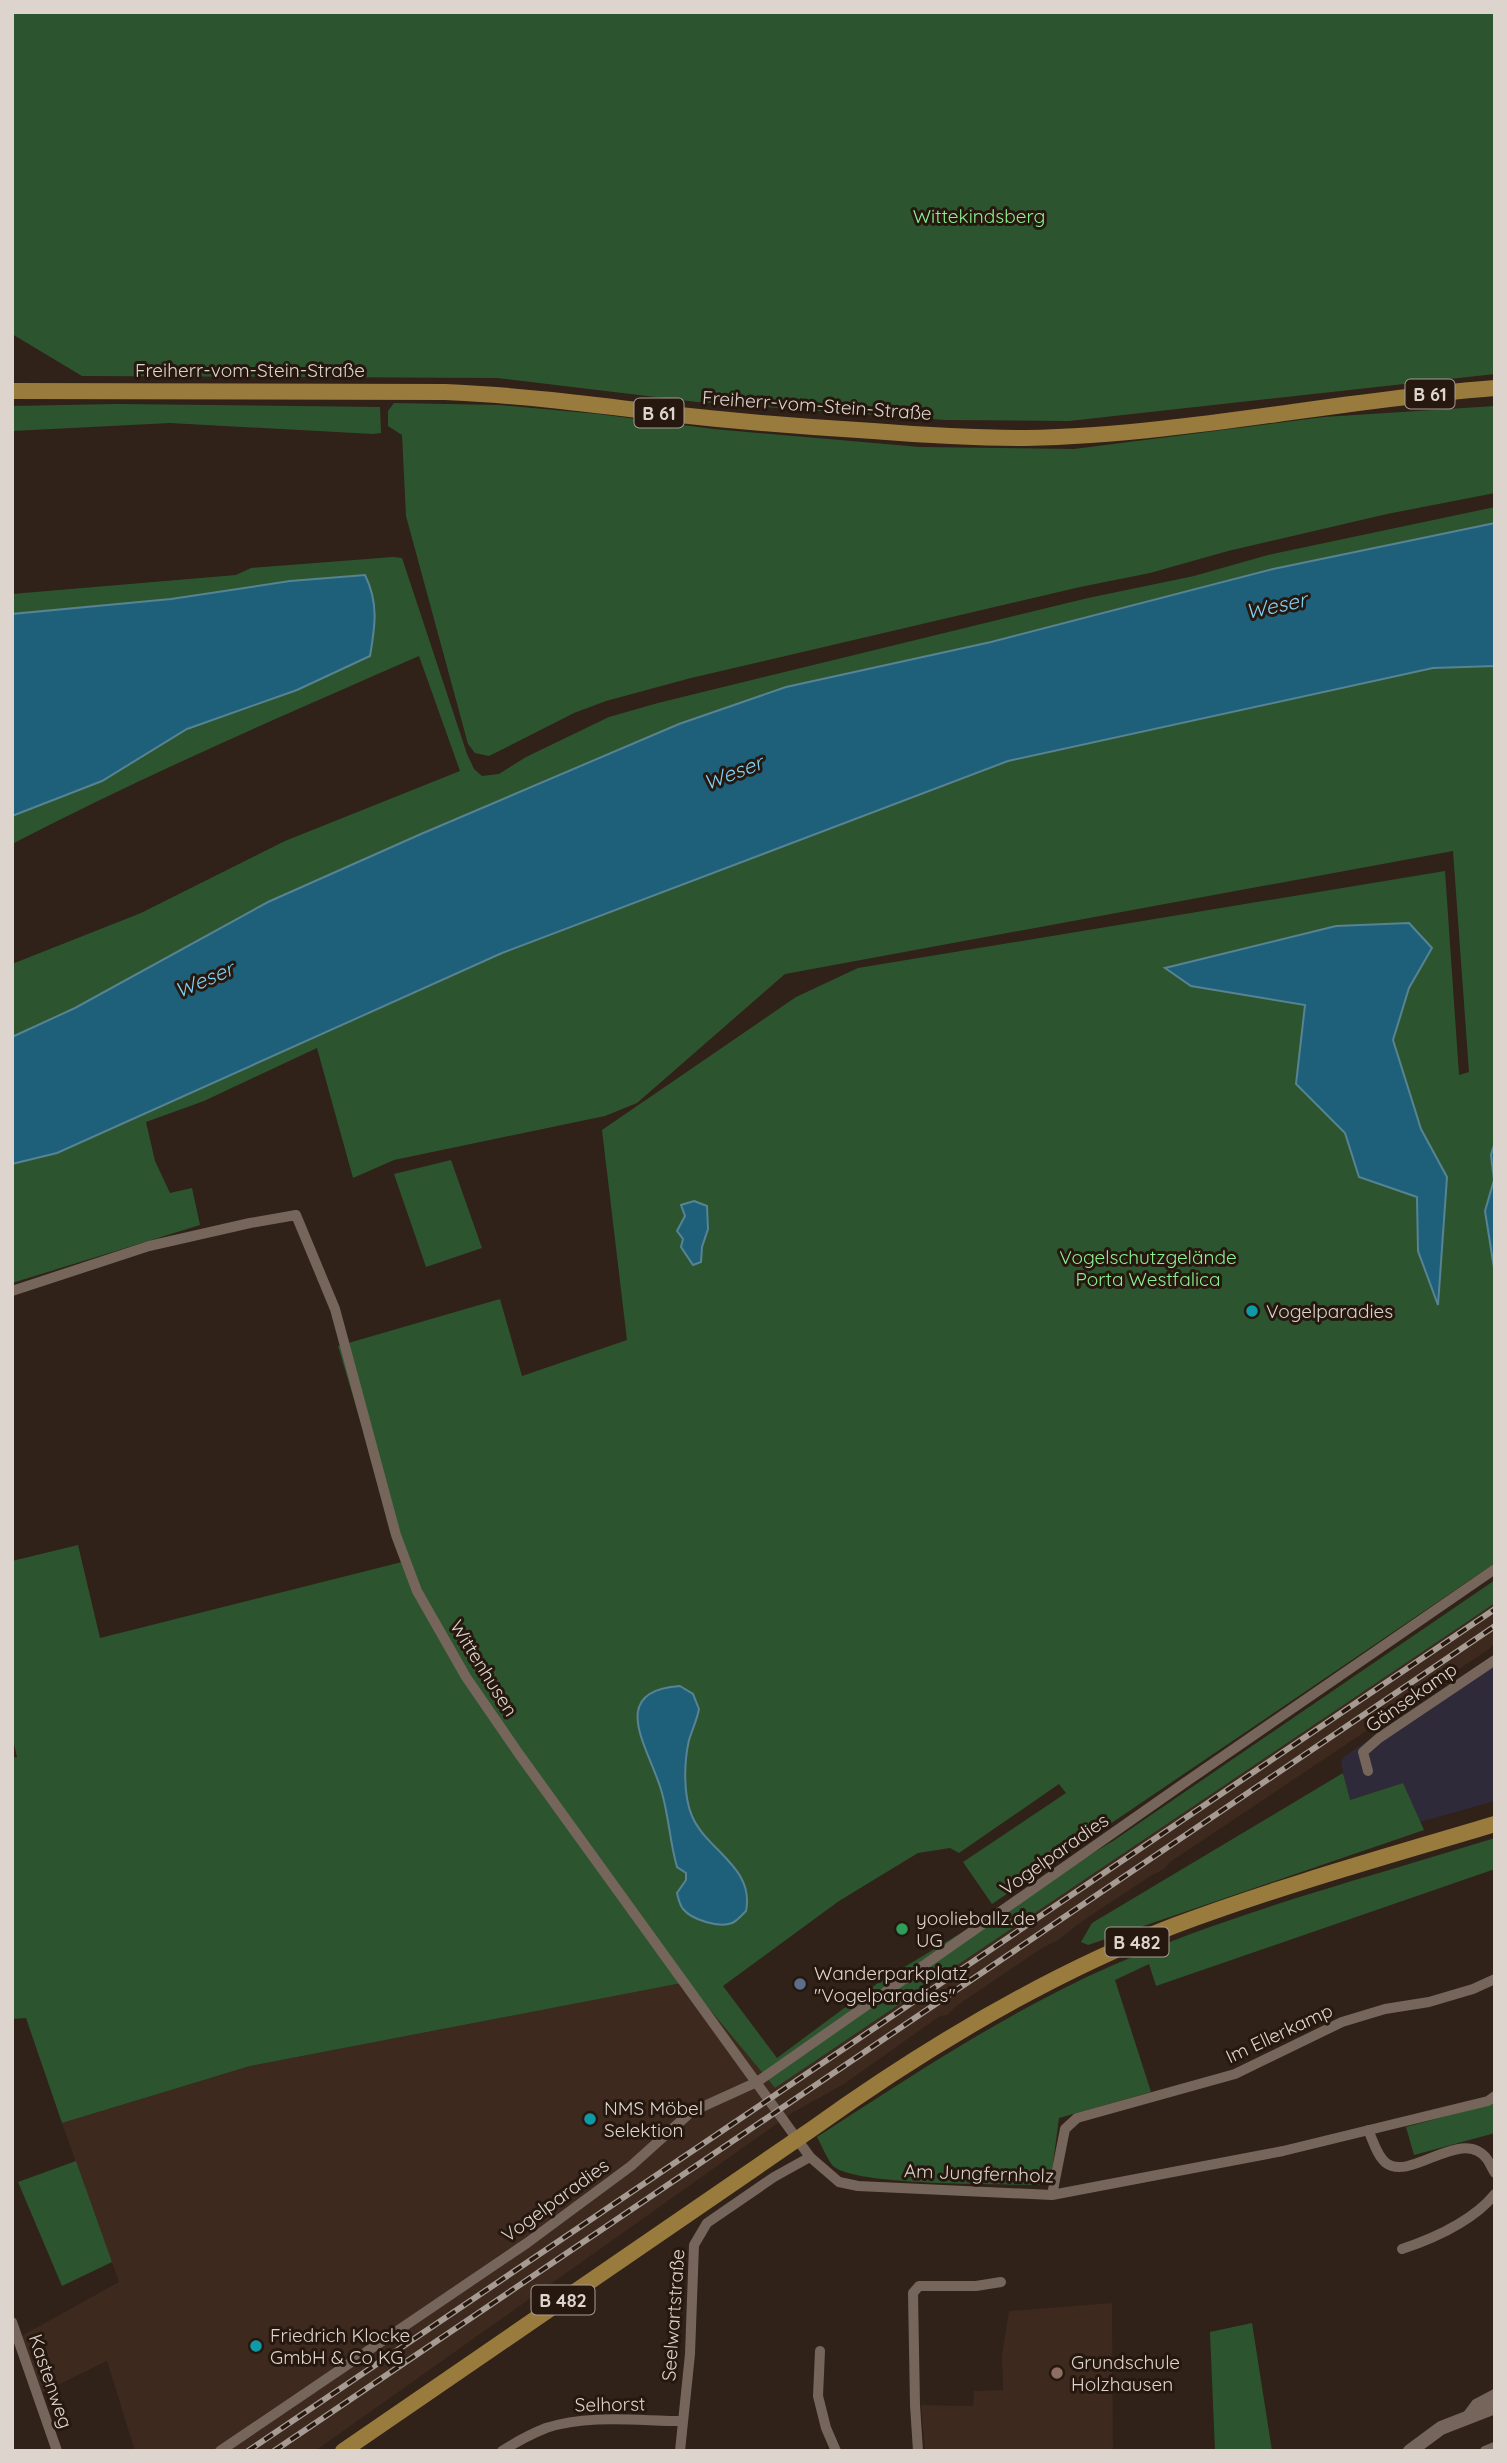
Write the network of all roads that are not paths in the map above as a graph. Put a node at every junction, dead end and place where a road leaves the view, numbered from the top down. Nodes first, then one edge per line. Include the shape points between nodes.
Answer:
1 (1495, 388) edge
2 (12, 391) edge
3 (1495, 396) edge
4 (1366, 404) junction
5 (12, 1291) edge
6 (1495, 1569) edge
7 (1495, 1660) edge
8 (1368, 1771) dead end
9 (1495, 1824) edge
10 (1495, 1979) edge
11 (757, 2082) junction
12 (1495, 2096) edge
13 (1368, 2130) junction
14 (810, 2157) junction
15 (1495, 2173) edge
16 (1495, 2194) edge
17 (1052, 2195) junction
18 (1402, 2249) dead end
19 (1001, 2282) dead end
20 (12, 2322) edge
21 (820, 2351) dead end
22 (1495, 2394) edge
23 (1495, 2407) edge
24 (1466, 2417) junction
25 (683, 2421) junction
26 (1495, 2447) edge
27 (57, 2451) edge
28 (220, 2451) edge
29 (343, 2451) edge
30 (502, 2451) edge
31 (680, 2451) edge
32 (836, 2451) edge
33 (918, 2451) edge
34 (1410, 2451) edge
35 (1485, 2451) edge

1 - 4 main road, Freiherr-vom-Stein-Straße / B 61
2 - 4 main road, Freiherr-vom-Stein-Straße / B 61 via 445,392 801,426 1024,438 1121,432
3 - 4 main road, Freiherr-vom-Stein-Straße / B 61
5 - 11 street, Wittenhusen via 149,1246 296,1215 335,1309 396,1535 417,1591 466,1677 519,1754
6 - 11 street, Vogelparadies
7 - 8 street, Gänsekamp via 1379,1738 1363,1752
9 - 29 main road, B 482 via 1176,1926 1086,1964 951,2036 881,2079
10 - 17 street, Im Ellerkamp via 1429,2002 1342,2022 1235,2074 1077,2118 1065,2129
11 - 14 street, Am Jungfernholz
11 - 28 street, Vogelparadies via 691,2112 631,2166 537,2235
12 - 13 street, Am Jungfernholz
13 - 15 street via 1383,2161 1392,2166 1470,2148 1486,2157
13 - 17 street, Am Jungfernholz
14 - 17 street, Am Jungfernholz via 839,2182 858,2186
14 - 25 street, Seelwartstraße via 707,2223 699,2234 694,2245
16 - 18 street via 1452,2227
19 - 33 street via 919,2286 913,2293
20 - 27 street, Kastenweg
21 - 32 street via 818,2396
22 - 24 street via 1476,2404
23 - 24 street
24 - 34 street via 1441,2428
25 - 30 street, Selhorst via 566,2423
25 - 31 street, Seelwartstraße
26 - 35 street

